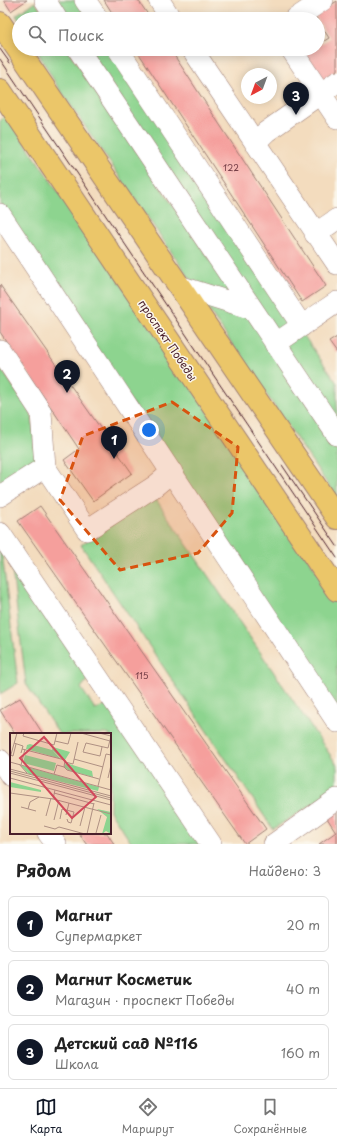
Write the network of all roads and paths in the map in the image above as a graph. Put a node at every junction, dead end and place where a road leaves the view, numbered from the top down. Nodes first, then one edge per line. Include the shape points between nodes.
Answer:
1 (45, 0) edge
2 (85, 0) edge
3 (159, 0) edge
4 (323, 0) edge
5 (53, 12) edge
6 (93, 12) edge
7 (167, 12) edge
8 (305, 12) edge
9 (0, 23) edge
10 (12, 41) edge
11 (22, 56) edge
12 (83, 56) edge
13 (123, 56) edge
14 (197, 56) edge
15 (296, 56) edge
16 (337, 82) edge
17 (0, 90) edge
18 (320, 94) junction
19 (337, 118) edge
20 (255, 143) junction
21 (0, 214) edge
22 (337, 219) edge
23 (315, 234) junction
24 (337, 264) edge
25 (179, 286) junction
26 (337, 302) edge
27 (252, 309) junction
28 (302, 326) junction
29 (275, 344) junction
30 (0, 350) edge
31 (337, 435) edge
32 (45, 467) junction
33 (172, 472) junction
34 (0, 496) edge
35 (337, 518) edge
36 (0, 533) edge
37 (337, 590) edge
38 (337, 722) edge
39 (0, 760) edge
40 (10, 775) edge
41 (337, 799) edge
42 (49, 834) edge
43 (56, 844) edge
44 (211, 844) edge
45 (274, 844) edge

1 - 5 street
2 - 6 street
3 - 7 street
4 - 8 street
9 - 10 main road
11 - 25 main road
12 - 27 street
13 - 28 street
14 - 20 street
15 - 18 street
16 - 18 street
17 - 37 main road, проспект Победы
18 - 19 street
18 - 20 street via 266,132
20 - 23 street
21 - 33 street
22 - 23 street
23 - 24 street
25 - 27 street
25 - 35 main road
26 - 28 street
27 - 29 street
28 - 29 street
29 - 31 street
30 - 32 street via 41,412
32 - 33 street via 87,530
32 - 34 street
33 - 38 street
36 - 44 street
39 - 40 street
41 - 45 street
42 - 43 street

